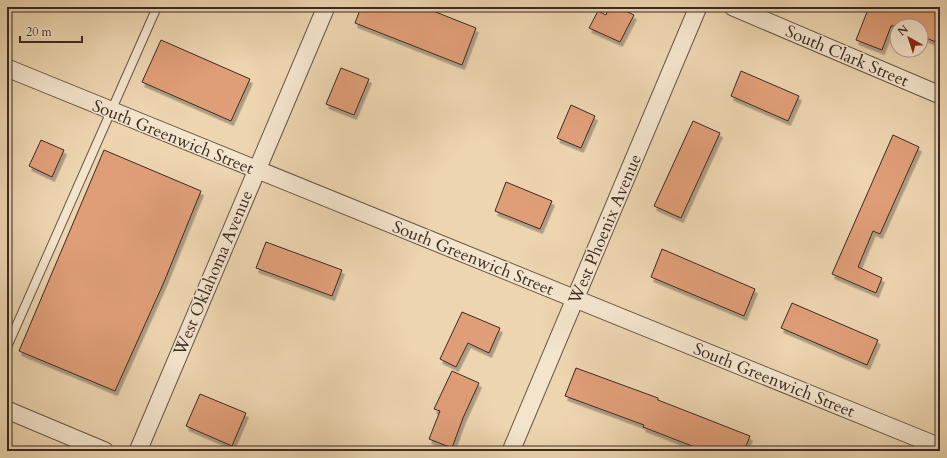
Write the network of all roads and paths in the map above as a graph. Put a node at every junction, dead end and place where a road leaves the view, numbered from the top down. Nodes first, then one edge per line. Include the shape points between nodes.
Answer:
1 (156, 7) edge
2 (326, 7) edge
3 (698, 7) edge
4 (733, 7) edge
5 (7, 68) edge
6 (940, 95) edge
7 (110, 111) junction
8 (257, 171) junction
9 (575, 299) junction
10 (7, 347) edge
11 (7, 410) edge
12 (940, 447) edge
13 (105, 451) edge
14 (138, 451) edge
15 (513, 451) edge

1 - 7 lane
2 - 8 street, West Oklahoma Avenue
3 - 9 street, West Phoenix Avenue
4 - 6 street, South Clark Street
5 - 7 street, South Greenwich Street
7 - 8 street, South Greenwich Street
7 - 10 lane
8 - 9 street, South Greenwich Street
8 - 14 street, West Oklahoma Avenue
9 - 12 street, South Greenwich Street
9 - 15 street, West Phoenix Avenue
11 - 13 street

